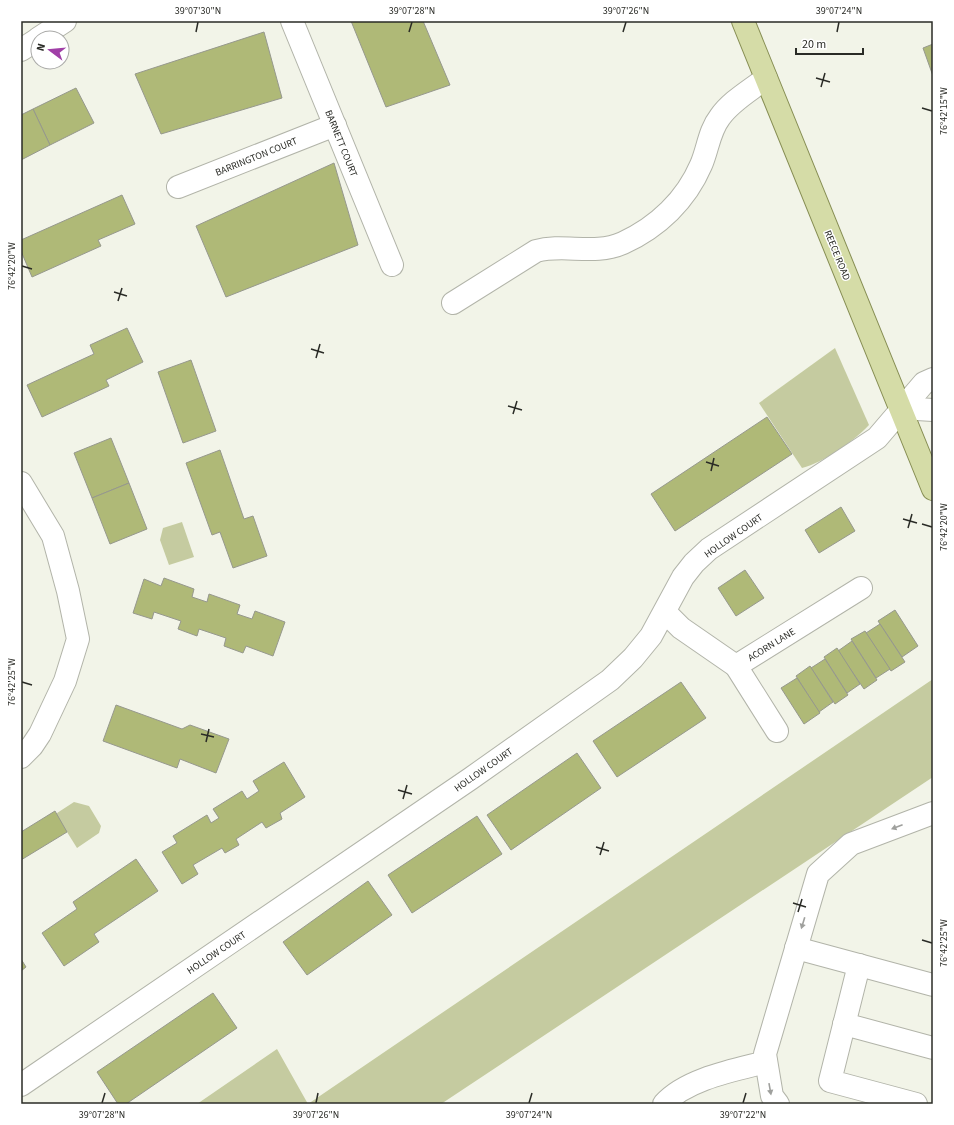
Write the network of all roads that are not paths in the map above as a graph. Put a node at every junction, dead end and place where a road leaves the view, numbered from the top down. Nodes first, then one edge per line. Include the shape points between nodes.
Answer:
1 (65, 21) edge
2 (292, 21) edge
3 (743, 21) edge
4 (51, 30) edge
5 (30, 44) edge
6 (21, 50) edge
7 (766, 78) junction
8 (335, 125) junction
9 (178, 187) dead end
10 (392, 265) dead end
11 (454, 303) dead end
12 (933, 379) edge
13 (901, 408) junction
14 (933, 410) edge
15 (21, 483) edge
16 (933, 489) edge
17 (861, 588) dead end
18 (665, 612) junction
19 (736, 666) junction
20 (777, 731) dead end
21 (21, 757) edge
22 (933, 813) edge
23 (796, 948) junction
24 (859, 965) junction
25 (933, 985) edge
26 (844, 1024) junction
27 (933, 1048) edge
28 (766, 1062) junction
29 (21, 1085) edge
30 (664, 1104) edge
31 (778, 1104) edge
32 (916, 1104) edge

1 - 4 street
2 - 8 street, BARNETT COURT
3 - 7 main road, REECE ROAD
5 - 6 street
7 - 11 street via 720,116 691,186 673,209 655,225 623,243 608,247 581,250 549,248 536,252
7 - 13 main road, REECE ROAD
8 - 9 street, BARRINGTON COURT
8 - 10 street, BARNETT COURT
12 - 13 street, HOLLOW COURT via 924,383
13 - 14 street
13 - 16 main road, REECE ROAD
13 - 18 street, HOLLOW COURT via 877,438 710,549 683,577
15 - 21 street via 53,536 78,639 65,681 40,734
17 - 19 street, ACORN LANE
18 - 19 street, ACORN LANE via 681,628
18 - 29 street, HOLLOW COURT via 640,649 610,680 470,779
19 - 20 street
22 -> 23 street via 851,844 818,874
23 - 24 street
23 - 28 street via 765,1054
24 - 25 street
24 - 26 street
26 - 27 street
26 - 32 street via 830,1082
28 - 30 street via 712,1076 671,1096
28 -> 31 street via 772,1096

